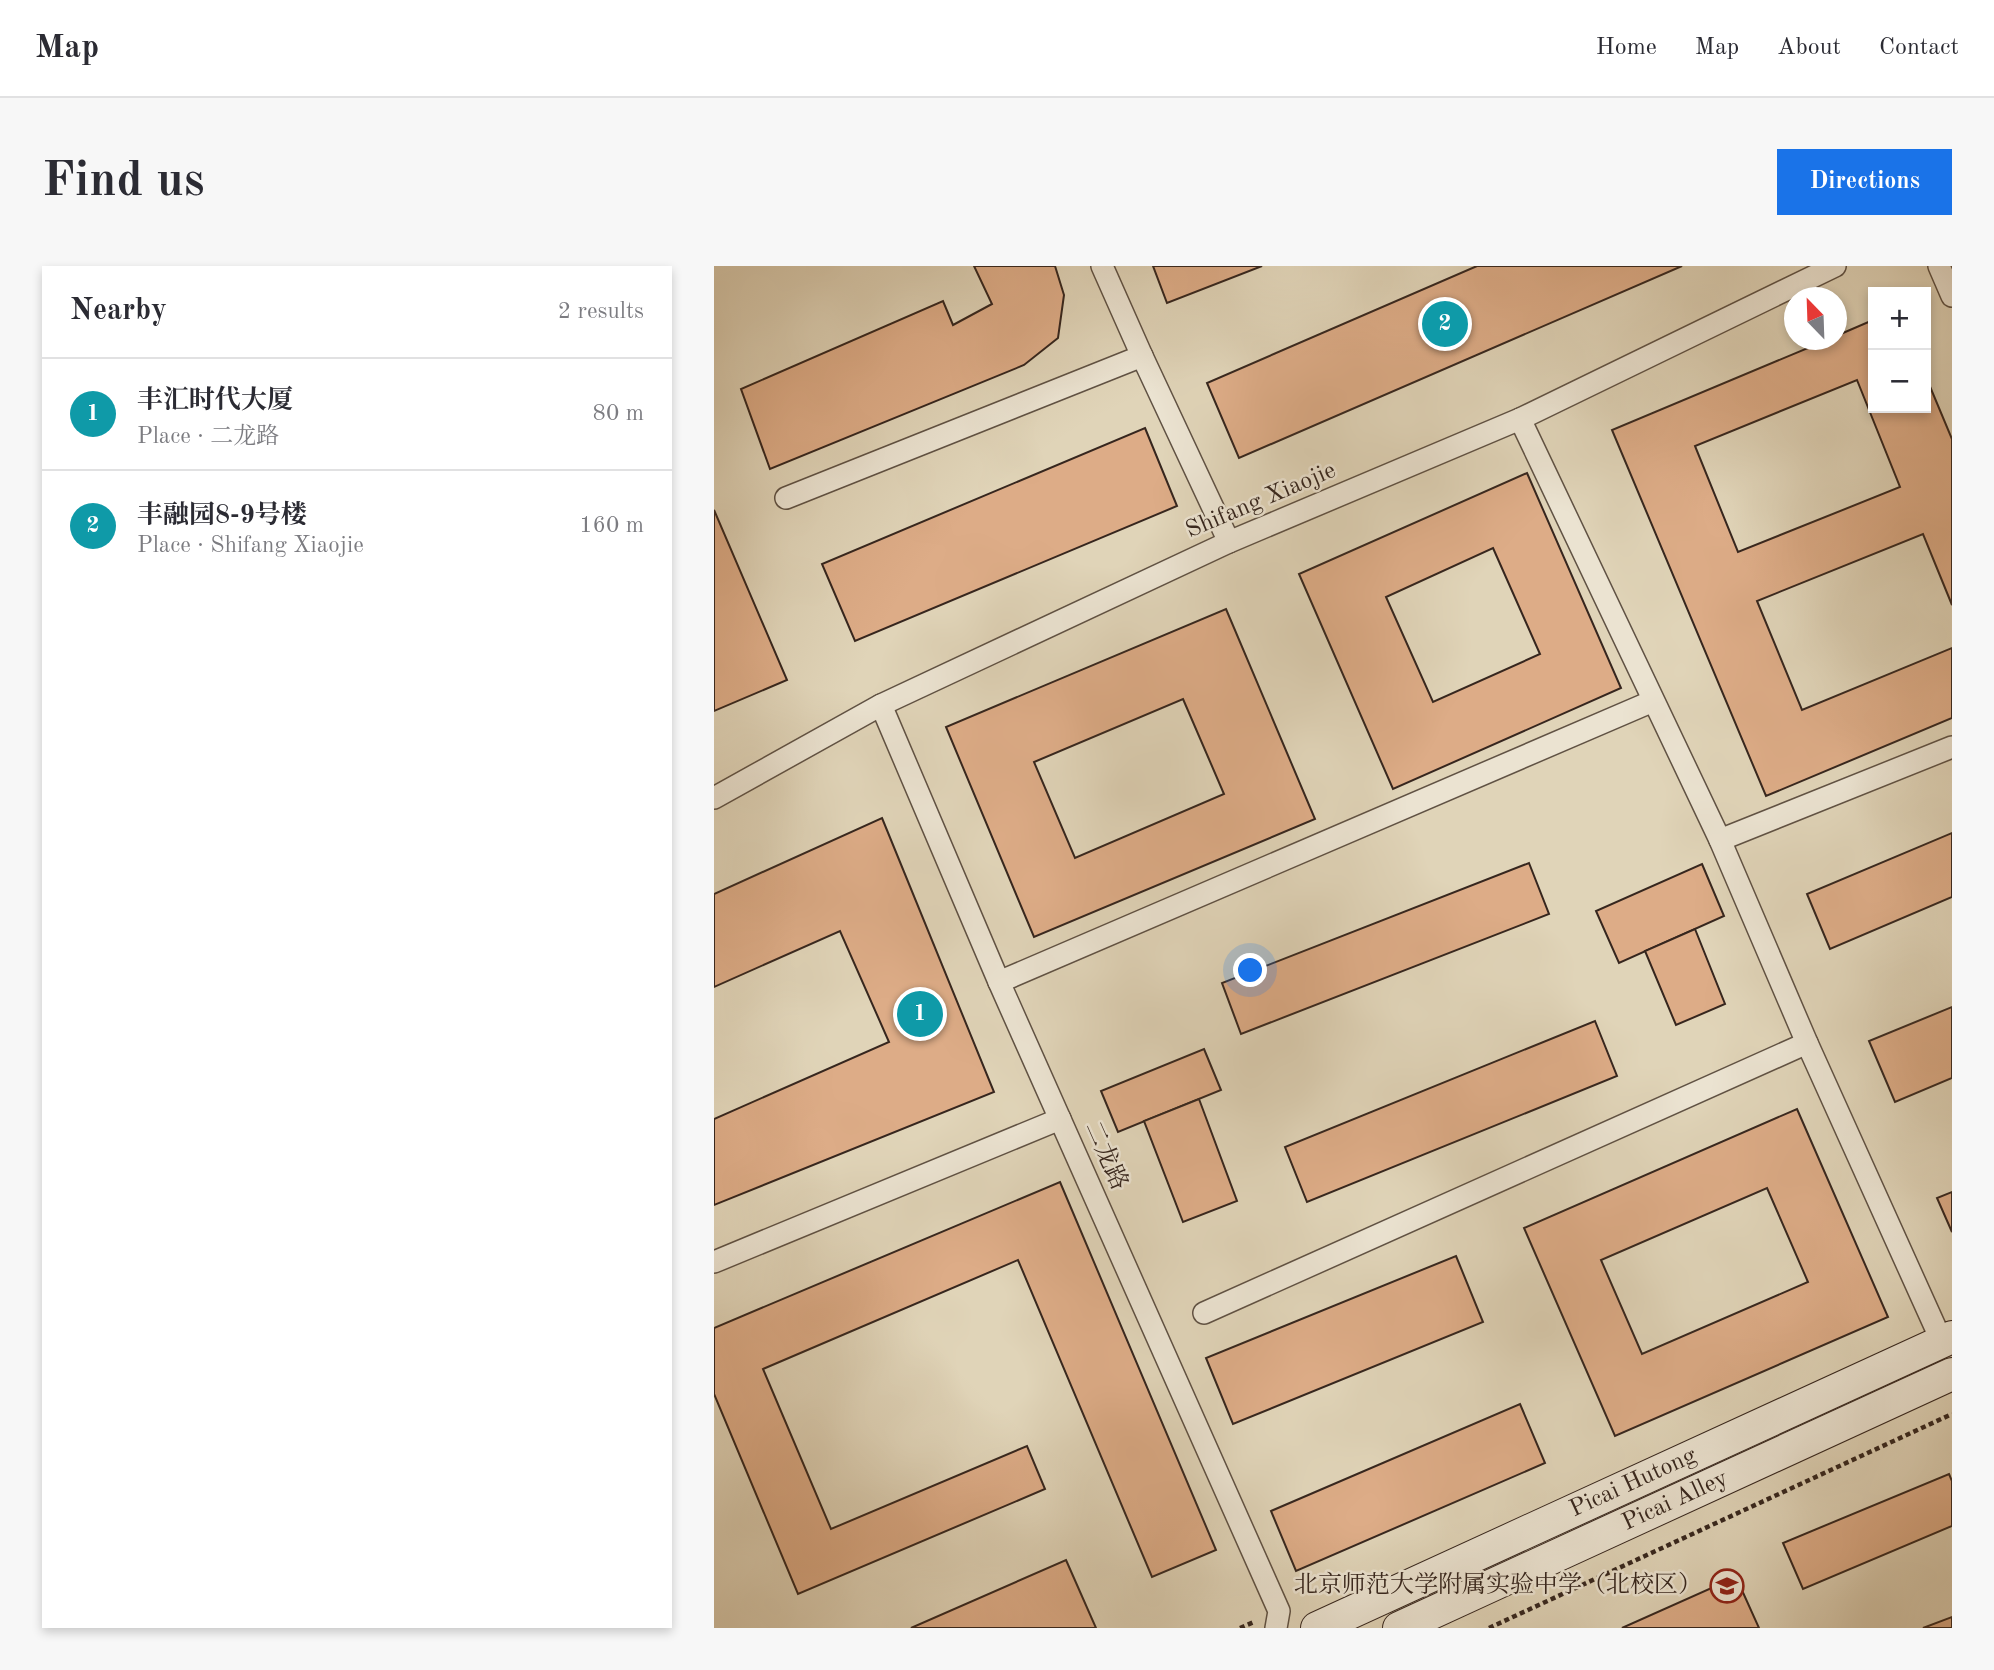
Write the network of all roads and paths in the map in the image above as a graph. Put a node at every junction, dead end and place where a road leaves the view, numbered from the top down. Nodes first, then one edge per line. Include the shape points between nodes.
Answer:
1 (1102, 266) edge
2 (1835, 266) edge
3 (1939, 266) edge
4 (1952, 296) edge
5 (1142, 356) junction
6 (1520, 419) junction
7 (786, 498) dead end
8 (1229, 542) junction
9 (1653, 701) junction
10 (881, 705) junction
11 (1952, 747) edge
12 (714, 798) edge
13 (1720, 840) junction
14 (999, 982) junction
15 (1807, 1043) junction
16 (1060, 1119) junction
17 (714, 1262) edge
18 (1204, 1312) dead end
19 (1947, 1340) edge
20 (1952, 1374) edge
21 (1952, 1414) edge
22 (1276, 1628) edge
23 (1317, 1628) edge
24 (1399, 1628) edge
25 (1489, 1628) edge

1 - 5 street
2 - 6 street, Shifang Xiaojie
3 - 4 street
5 - 7 street
5 - 8 street
6 - 8 street, Shifang Xiaojie
6 - 9 street
8 - 10 street, Shifang Xiaojie
9 - 13 street
9 - 14 street
10 - 12 street, Shifang Xiaojie
10 - 14 street, 二龙路
11 - 13 street
13 - 15 street
14 - 16 street, 二龙路
15 - 18 street
15 - 19 street
16 - 17 street
16 - 22 street, 二龙路 via 1279,1611
19 - 23 main road, Picai Hutong
20 - 24 main road, Picai Alley
21 - 25 path

